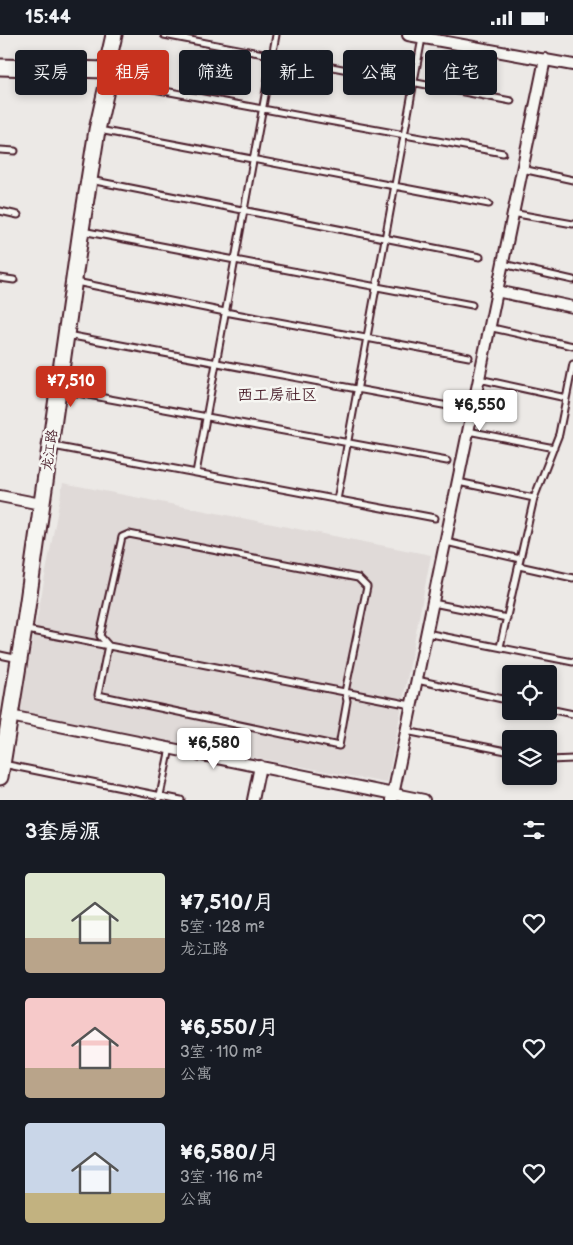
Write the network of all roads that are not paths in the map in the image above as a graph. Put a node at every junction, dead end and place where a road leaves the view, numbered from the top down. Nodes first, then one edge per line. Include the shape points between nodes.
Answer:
1 (114, 35) edge
2 (164, 35) edge
3 (276, 35) edge
4 (408, 35) edge
5 (422, 38) junction
6 (111, 50) edge
7 (273, 50) edge
8 (261, 54) edge
9 (545, 59) junction
10 (573, 65) edge
11 (0, 67) edge
12 (97, 74) edge
13 (415, 77) edge
14 (415, 83) edge
15 (169, 88) edge
16 (103, 95) edge
17 (265, 95) edge
18 (412, 95) edge
19 (511, 101) dead end
20 (263, 108) junction
21 (97, 130) junction
22 (404, 135) junction
23 (0, 150) edge
24 (15, 151) dead end
25 (503, 153) dead end
26 (253, 159) junction
27 (521, 169) junction
28 (89, 180) junction
29 (573, 180) edge
30 (395, 186) junction
31 (489, 204) dead end
32 (0, 211) edge
33 (244, 211) junction
34 (512, 213) junction
35 (18, 215) dead end
36 (573, 225) edge
37 (82, 231) junction
38 (386, 238) junction
39 (480, 257) dead end
40 (235, 260) junction
41 (502, 264) junction
42 (0, 277) edge
43 (14, 280) dead end
44 (573, 280) edge
45 (74, 282) junction
46 (377, 287) junction
47 (496, 291) junction
48 (472, 305) dead end
49 (573, 307) edge
50 (225, 312) junction
51 (488, 327) junction
52 (66, 335) junction
53 (367, 338) junction
54 (573, 346) edge
55 (469, 357) dead end
56 (216, 362) junction
57 (573, 364) edge
58 (478, 379) junction
59 (358, 389) junction
60 (58, 390) junction
61 (566, 398) junction
62 (459, 408) dead end
63 (206, 417) junction
64 (468, 431) junction
65 (348, 443) junction
66 (50, 445) junction
67 (554, 448) junction
68 (447, 461) dead end
69 (196, 473) junction
70 (458, 482) junction
71 (0, 496) edge
72 (534, 498) junction
73 (338, 500) junction
74 (41, 504) junction
75 (435, 518) dead end
76 (446, 542) junction
77 (520, 559) junction
78 (519, 566) junction
79 (573, 578) edge
80 (433, 603) junction
81 (507, 618) junction
82 (24, 629) junction
83 (426, 633) junction
84 (108, 645) junction
85 (500, 647) junction
86 (0, 655) edge
87 (19, 659) junction
88 (573, 662) edge
89 (417, 680) junction
90 (345, 692) junction
91 (502, 699) edge
92 (411, 705) junction
93 (557, 710) edge
94 (573, 713) edge
95 (10, 715) junction
96 (406, 731) junction
97 (170, 749) junction
98 (502, 750) edge
99 (573, 759) edge
100 (557, 760) edge
101 (260, 766) junction
102 (1, 768) edge
103 (393, 797) edge
104 (159, 798) edge
105 (181, 800) edge
106 (253, 800) edge
107 (424, 800) edge

1 - 6 street, 龙江路
2 - 8 lane
3 - 7 lane
4 - 5 street
5 - 9 street
5 - 13 lane
9 - 10 street
9 - 27 street
11 - 12 street
14 - 19 lane
15 - 20 lane
16 - 21 street, 龙江路
17 - 20 lane
18 - 22 lane
20 - 22 lane
20 - 26 lane
21 - 26 lane
21 - 28 street, 龙江路
22 - 25 lane
22 - 30 lane
23 - 24 lane
26 - 30 lane
26 - 33 lane
27 - 29 lane
27 - 34 street
28 - 33 lane
28 - 37 street, 龙江路
30 - 31 lane
30 - 38 lane
32 - 35 lane
33 - 38 lane
33 - 40 lane
34 - 36 lane
34 - 41 street
37 - 40 lane
37 - 45 street, 龙江路
38 - 39 lane
38 - 46 lane
40 - 46 lane
40 - 50 lane
41 - 44 lane
41 - 47 street
42 - 43 lane
45 - 50 lane
45 - 52 street, 龙江路
46 - 48 lane
46 - 53 lane
47 - 49 street
47 - 51 street
50 - 53 lane
50 - 56 lane
51 - 54 lane
51 - 58 street
52 - 56 lane
52 - 60 street, 龙江路
53 - 55 lane
53 - 59 lane
56 - 59 lane
56 - 63 lane
57 - 61 lane
58 - 61 lane
58 - 64 street
59 - 62 lane
59 - 65 lane
60 - 63 lane
60 - 66 street, 龙江路
61 - 67 lane
63 - 65 lane
63 - 69 lane
64 - 67 lane
64 - 70 street
65 - 68 lane
65 - 73 lane
66 - 69 lane
66 - 74 street, 龙江路
67 - 72 lane
69 - 73 lane
70 - 72 lane
70 - 76 street
71 - 74 street
72 - 77 lane
73 - 75 lane
74 - 82 street, 龙江路
76 - 77 lane
76 - 80 street
77 - 78 lane
78 - 79 lane
78 - 81 lane
80 - 81 lane
80 - 83 street
81 - 85 lane
82 - 84 lane
82 - 87 street, 龙江路
83 - 85 lane
83 - 89 street
84 - 90 lane
84 - 90 lane via 98,695 339,746 347,701
84 - 90 lane via 100,636 122,537 129,534 358,578 367,587
85 - 88 lane
86 - 87 lane
87 - 95 street, 龙江路
89 - 91 lane
89 - 92 street
90 - 92 lane
92 - 96 street
93 - 94 lane
95 - 97 street
95 - 102 street, 龙江路
96 - 98 lane
96 - 103 street
97 - 101 street
97 - 104 lane
99 - 100 lane
101 - 103 street
101 - 106 street
102 - 104 lane
103 - 107 street
104 - 105 lane

